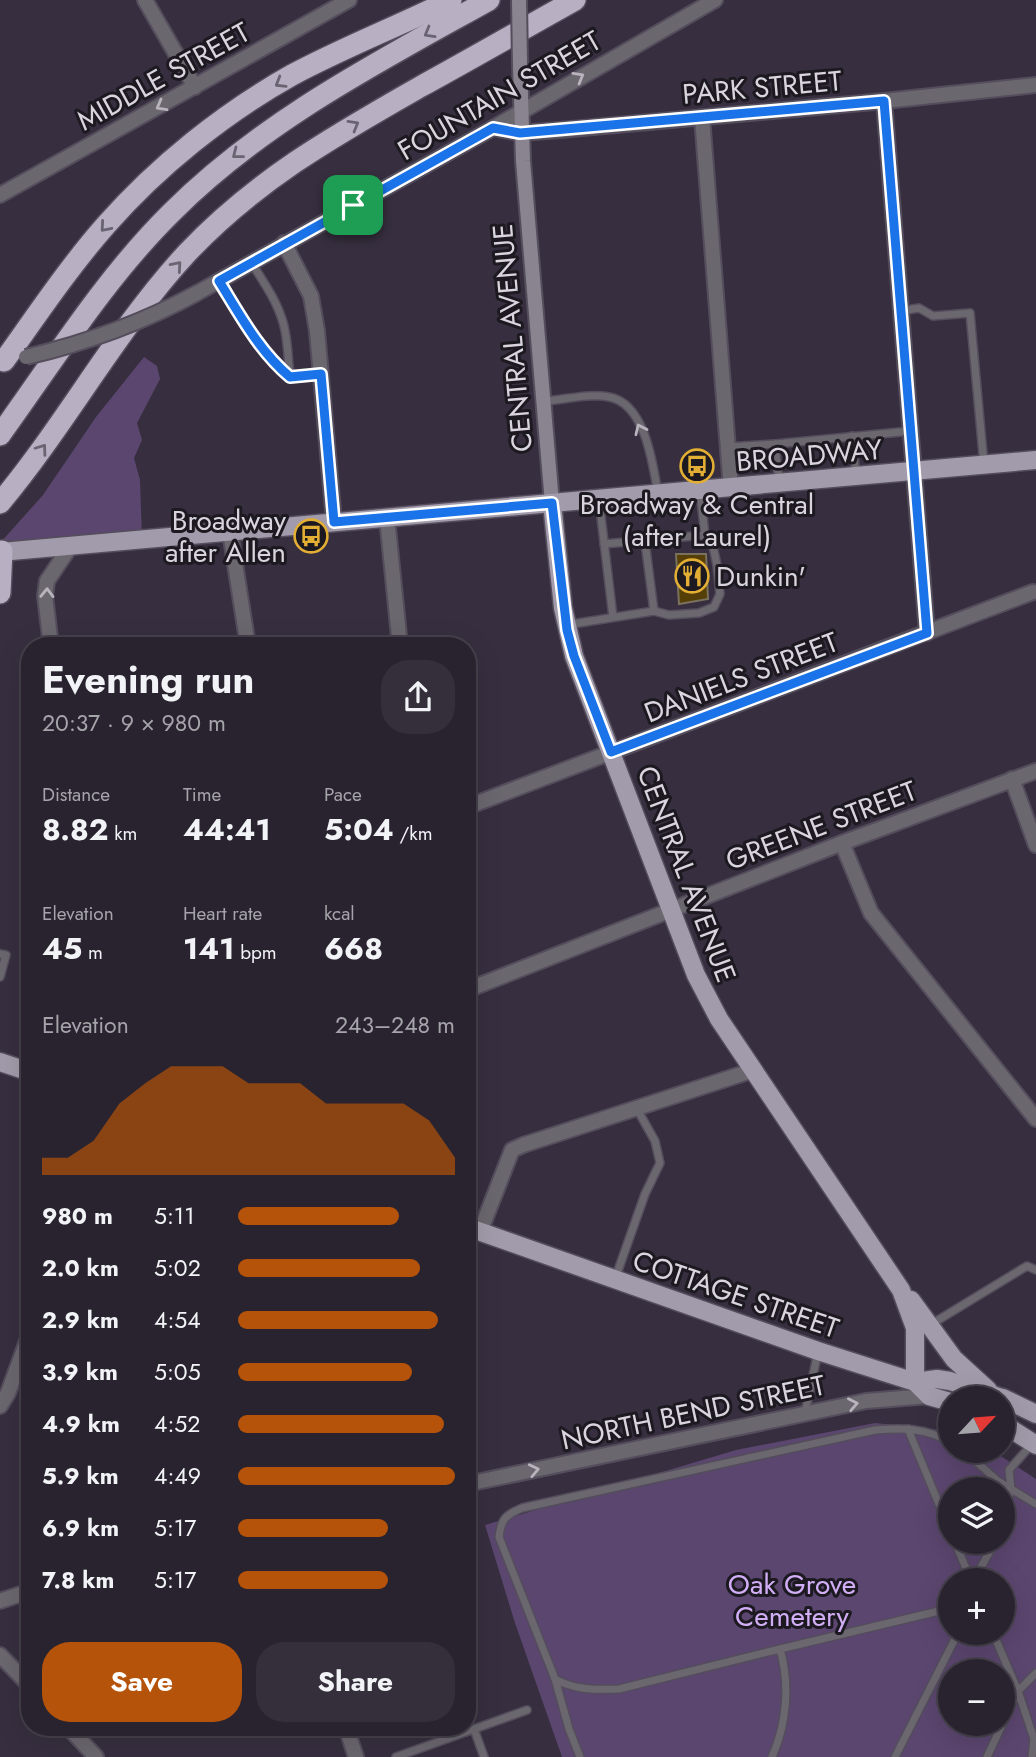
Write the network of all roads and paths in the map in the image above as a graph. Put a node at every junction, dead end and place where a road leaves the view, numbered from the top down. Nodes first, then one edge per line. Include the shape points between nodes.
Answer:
1 (145, 0) edge
2 (349, 0) edge
3 (451, 0) edge
4 (489, 0) edge
5 (519, 0) edge
6 (575, 0) edge
7 (715, 0) edge
8 (1036, 85) edge
9 (195, 88) junction
10 (884, 101) junction
11 (519, 111) junction
12 (702, 117) junction
13 (493, 128) junction
14 (520, 133) junction
15 (0, 195) edge
16 (284, 243) junction
17 (251, 262) junction
18 (219, 281) junction
19 (901, 311) junction
20 (1, 363) edge
21 (321, 374) junction
22 (290, 377) junction
23 (543, 401) junction
24 (911, 430) junction
25 (0, 435) edge
26 (852, 436) junction
27 (775, 444) junction
28 (727, 447) junction
29 (1036, 460) edge
30 (984, 465) junction
31 (914, 472) junction
32 (856, 477) junction
33 (780, 484) junction
34 (731, 488) junction
35 (700, 491) junction
36 (658, 494) junction
37 (599, 499) junction
38 (0, 503) edge
39 (552, 503) junction
40 (387, 518) junction
41 (334, 522) junction
42 (230, 532) junction
43 (705, 535) junction
44 (645, 542) junction
45 (604, 544) junction
46 (70, 547) junction
47 (1, 552) edge
48 (1032, 592) dead end
49 (0, 593) edge
50 (654, 611) junction
51 (613, 617) junction
52 (566, 625) junction
53 (927, 633) junction
54 (50, 637) edge
55 (247, 637) edge
56 (399, 637) edge
57 (611, 752) junction
58 (1036, 771) edge
59 (1012, 779) junction
60 (476, 804) edge
61 (842, 843) junction
62 (1036, 845) edge
63 (671, 909) junction
64 (0, 954) edge
65 (0, 976) edge
66 (476, 986) edge
67 (0, 1062) edge
68 (21, 1069) edge
69 (754, 1070) junction
70 (636, 1108) junction
71 (1036, 1119) edge
72 (476, 1226) edge
73 (476, 1231) edge
74 (1036, 1270) edge
75 (614, 1279) junction
76 (901, 1290) junction
77 (929, 1325) junction
78 (818, 1352) junction
79 (21, 1357) edge
80 (915, 1382) junction
81 (961, 1386) edge
82 (986, 1386) edge
83 (929, 1396) junction
84 (938, 1399) edge
85 (1015, 1404) edge
86 (0, 1406) edge
87 (804, 1413) junction
88 (1036, 1414) edge
89 (908, 1429) junction
90 (1015, 1431) edge
91 (938, 1436) edge
92 (1035, 1443) edge
93 (978, 1463) edge
94 (993, 1477) edge
95 (1010, 1477) edge
96 (476, 1482) edge
97 (1015, 1491) edge
98 (938, 1502) edge
99 (1036, 1504) edge
100 (21, 1594) edge
101 (0, 1601) edge
102 (938, 1611) edge
103 (952, 1645) edge
104 (998, 1645) edge
105 (780, 1649) junction
106 (0, 1655) edge
107 (1036, 1673) edge
108 (21, 1677) edge
109 (555, 1679) junction
110 (1018, 1691) junction
111 (527, 1710) dead end
112 (476, 1728) edge
113 (476, 1735) edge
114 (76, 1736) edge
115 (349, 1736) edge
116 (454, 1736) edge
117 (1035, 1739) edge
118 (96, 1757) edge
119 (356, 1757) edge
120 (396, 1757) edge
121 (484, 1757) edge
122 (580, 1757) edge
123 (772, 1757) edge
124 (895, 1757) edge
125 (987, 1757) edge
126 (1032, 1757) edge

1 - 9 street
2 - 9 street, MIDDLE STREET
3 -> 20 highway via 292,75 198,139 107,224
4 -> 25 highway via 308,103 214,172 112,279
5 - 11 main road, CENTRAL AVENUE, bridge
38 -> 6 highway via 148,299 243,200 330,139
11 -> 7 street, FOUNTAIN STREET
8 - 10 street, PARK STREET
9 -> 15 street, MIDDLE STREET
10 - 12 street, PARK STREET
10 - 19 street
11 - 13 street, FOUNTAIN STREET
11 - 14 main road, CENTRAL AVENUE
12 - 14 street, PARK STREET
12 - 28 street
13 - 14 street, PARK STREET
13 - 16 street, FOUNTAIN STREET
14 - 23 main road, CENTRAL AVENUE
16 - 17 street, FOUNTAIN STREET
16 - 21 street via 311,296
17 - 18 street, FOUNTAIN STREET
17 - 22 lane via 280,313
18 - 20 street, FOUNTAIN STREET, bridge via 117,331
18 - 22 lane via 252,335
19 - 24 street
19 - 30 lane via 919,308 933,316 970,313
21 - 22 lane
21 - 41 street
36 -> 23 lane via 646,440 624,402 608,397
23 - 39 main road, CENTRAL AVENUE
24 - 26 lane
24 - 31 street
26 - 27 lane
26 - 32 lane
27 - 28 lane
27 - 33 lane
28 - 34 street
29 - 30 main road, BROADWAY
30 - 31 main road, BROADWAY
31 - 32 main road, BROADWAY
31 - 53 street
32 - 33 main road, BROADWAY
33 - 34 main road, BROADWAY
34 - 35 main road, BROADWAY
35 - 36 main road, BROADWAY
35 - 43 lane
36 - 37 main road, BROADWAY
37 - 39 main road, BROADWAY
37 - 45 lane
39 - 40 main road, BROADWAY
39 - 52 main road, CENTRAL AVENUE
40 - 41 main road, BROADWAY
40 - 56 street
41 - 42 main road, BROADWAY
42 - 46 main road, BROADWAY
42 - 55 street
43 - 44 lane
43 - 50 lane via 712,542 717,565 720,594 714,607 670,615
44 - 45 lane
44 - 50 lane
45 - 51 lane
46 - 47 main road, BROADWAY
54 -> 46 street via 47,581
47 - 49 highway
48 - 53 street, DANIELS STREET
50 - 51 lane
51 - 52 lane
52 - 57 main road, CENTRAL AVENUE
53 - 57 street, DANIELS STREET
57 - 60 street, DANIELS STREET
57 - 63 main road, CENTRAL AVENUE
58 - 59 street, GREENE STREET
59 - 61 street, GREENE STREET
59 - 62 street
61 - 63 street, GREENE STREET
61 - 71 street via 871,913
63 - 66 street, GREENE STREET
63 - 69 main road, CENTRAL AVENUE via 706,998
64 - 65 lane via 6,956
67 - 68 main road
69 - 70 street
69 - 76 main road, CENTRAL AVENUE
70 - 72 street via 512,1150
70 - 75 lane via 656,1141 660,1163
73 - 75 main road, COTTAGE STREET
74 - 77 lane via 1027,1266
75 - 78 main road, COTTAGE STREET
76 - 77 main road
76 - 80 main road, CENTRAL AVENUE via 915,1328
77 - 82 main road via 954,1359
78 - 80 main road, COTTAGE STREET
78 - 87 lane
79 - 86 street
80 - 81 main road, COTTAGE STREET via 937,1379
80 - 83 main road
83 - 84 main road
87 -> 83 street, NORTH BEND STREET via 866,1401
85 - 88 main road
96 -> 87 street, NORTH BEND STREET
89 - 91 lane
89 - 98 lane
89 - 109 lane via 875,1430 508,1514 500,1522 499,1537
90 - 92 main road
92 - 95 lane via 1009,1470
93 - 94 lane
97 - 99 lane
100 - 101 street
102 - 105 lane
103 - 124 lane
104 - 110 lane
105 - 109 lane via 619,1689 576,1687
105 - 123 lane via 785,1708
106 - 108 street
107 - 110 lane
109 - 122 lane
110 - 117 lane
110 - 125 lane
111 - 112 lane
113 - 121 lane
114 - 118 street
115 - 119 street
116 - 120 lane
117 - 126 lane

